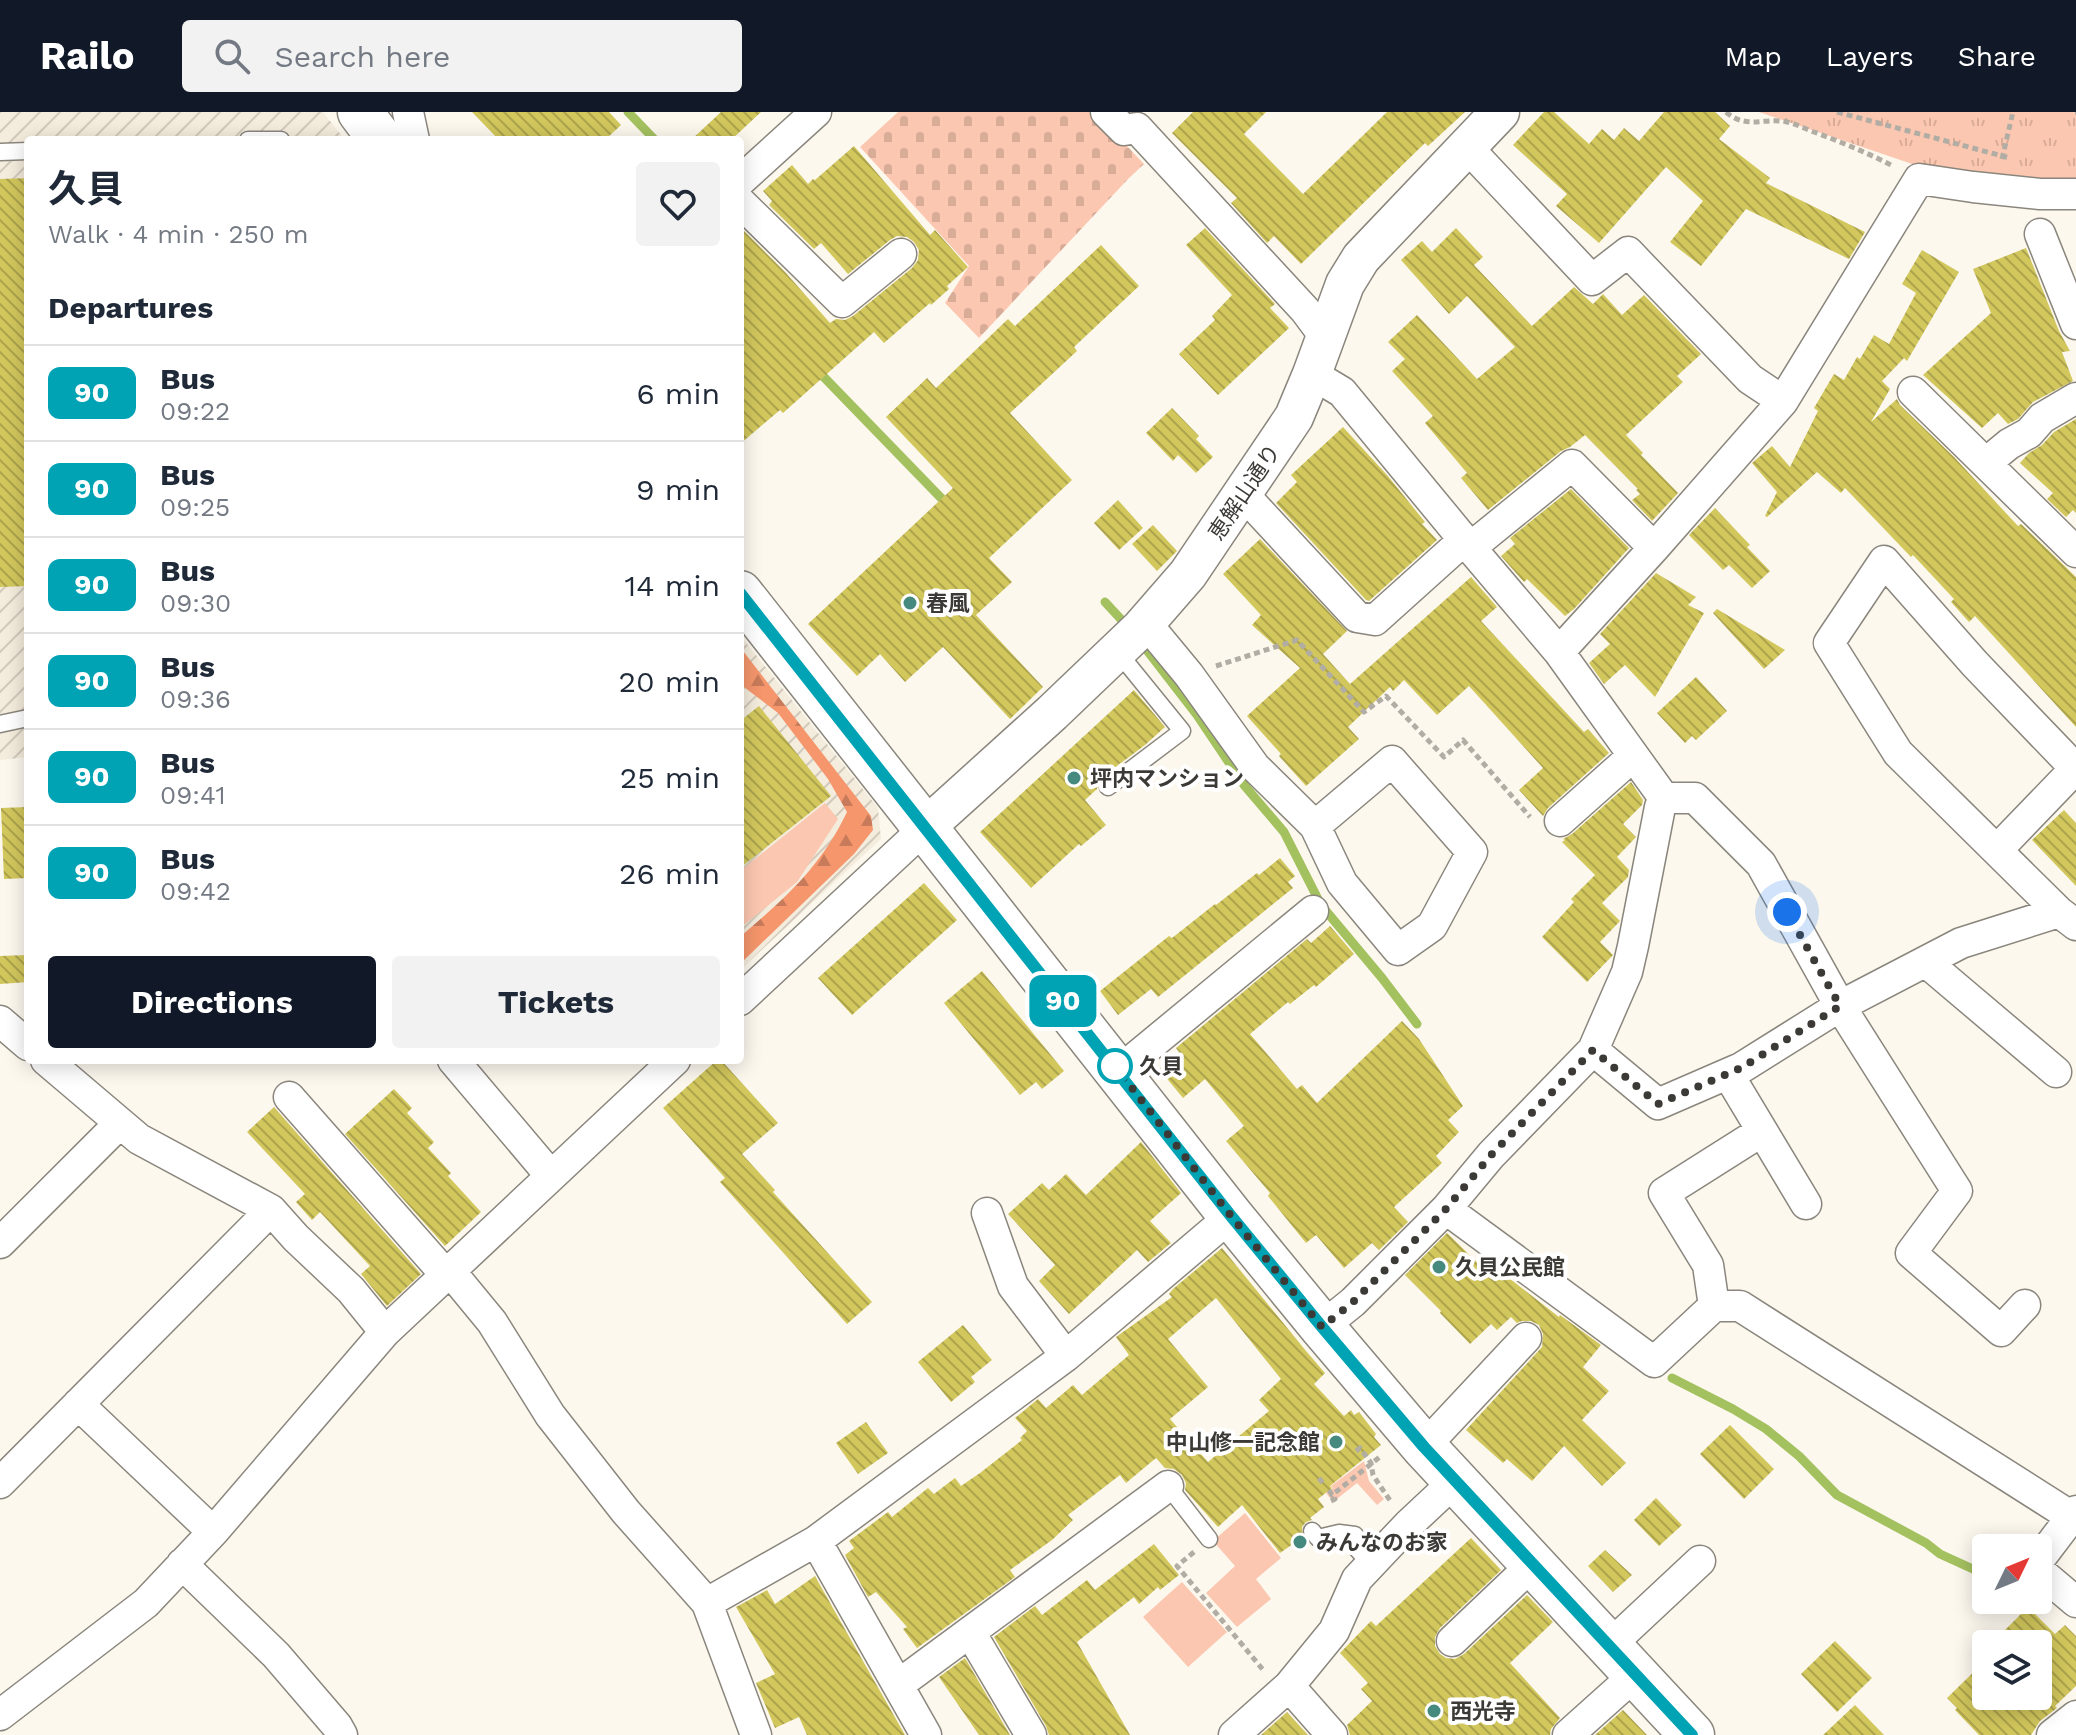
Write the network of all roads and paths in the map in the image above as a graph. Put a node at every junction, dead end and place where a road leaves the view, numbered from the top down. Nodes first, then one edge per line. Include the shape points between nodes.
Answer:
1 (360, 112) edge
2 (408, 112) edge
3 (816, 112) edge
4 (1106, 112) edge
5 (1500, 112) edge
6 (1726, 112) edge
7 (1837, 112) edge
8 (2013, 112) edge
9 (1145, 120) edge
10 (378, 136) edge
11 (413, 136) edge
12 (1467, 147) junction
13 (24, 151) edge
14 (0, 152) edge
15 (2002, 157) junction
16 (2017, 160) dead end
17 (744, 177) edge
18 (1919, 179) junction
19 (2076, 194) edge
20 (744, 206) edge
21 (2040, 234) dead end
22 (901, 254) dead end
23 (2076, 324) edge
24 (1325, 337) junction
25 (1312, 374) junction
26 (1913, 392) dead end
27 (2076, 398) edge
28 (1783, 401) junction
29 (1986, 463) junction
30 (1243, 494) junction
31 (1467, 544) junction
32 (1654, 548) junction
33 (2076, 552) edge
34 (744, 598) edge
35 (1132, 636) junction
36 (1559, 652) junction
37 (1189, 675) junction
38 (24, 719) edge
39 (0, 724) edge
40 (1633, 756) junction
41 (2076, 768) edge
42 (1108, 787) dead end
43 (1664, 798) junction
44 (1560, 821) joint
45 (1315, 826) junction
46 (926, 827) junction
47 (1997, 850) junction
48 (1313, 911) dead end
49 (2068, 918) edge
50 (1926, 962) junction
51 (744, 996) edge
52 (1840, 1006) junction
53 (0, 1021) edge
54 (24, 1042) edge
55 (1593, 1050) junction
56 (51, 1064) edge
57 (456, 1064) edge
58 (671, 1064) edge
59 (1119, 1071) junction
60 (2056, 1072) dead end
61 (1728, 1074) junction
62 (289, 1097) dead end
63 (120, 1123) junction
64 (1762, 1131) junction
65 (551, 1176) junction
66 (1806, 1204) dead end
67 (1446, 1209) junction
68 (271, 1210) junction
69 (987, 1213) dead end
70 (1231, 1216) junction
71 (0, 1243) edge
72 (448, 1273) junction
73 (2025, 1305) dead end
74 (1714, 1306) junction
75 (1322, 1327) junction
76 (385, 1332) junction
77 (1526, 1338) dead end
78 (1066, 1356) junction
79 (78, 1404) junction
80 (1424, 1447) junction
81 (1356, 1451) dead end
82 (1381, 1456) dead end
83 (1371, 1463) junction
84 (5, 1469) edge
85 (1319, 1478) dead end
86 (1455, 1481) junction
87 (1168, 1486) joint
88 (2074, 1514) edge
89 (1408, 1525) junction
90 (1312, 1531) dead end
91 (213, 1532) junction
92 (1209, 1539) dead end
93 (816, 1541) junction
94 (2052, 1543) edge
95 (1700, 1561) dead end
96 (182, 1564) junction
97 (1533, 1564) junction
98 (1371, 1565) junction
99 (1177, 1566) dead end
100 (2052, 1582) edge
101 (2076, 1602) edge
102 (707, 1603) junction
103 (970, 1632) junction
104 (1452, 1641) dead end
105 (1622, 1661) junction
106 (898, 1685) junction
107 (1286, 1689) junction
108 (0, 1715) edge
109 (2076, 1716) edge
110 (342, 1735) edge
111 (756, 1735) edge
112 (926, 1735) edge
113 (1031, 1735) edge
114 (1234, 1735) edge
115 (1332, 1735) edge
116 (1568, 1735) edge
117 (1692, 1735) edge
118 (2052, 1735) edge

1 - 10 main road
2 - 11 street
3 - 17 street
4 - 9 street via 1124,130
5 - 12 street, 恵解山通り
6 - 18 path via 1744,122 1785,121
7 - 15 path
8 - 15 path
9 - 24 street
12 - 24 street, 恵解山通り via 1361,258
12 - 28 street via 1592,280 1628,252 1750,379
13 - 14 lane
15 - 16 path
18 - 19 street
18 - 28 street
20 - 22 street via 842,302
21 - 23 street
24 - 25 street, 恵解山通り
25 - 30 street, 恵解山通り via 1294,417
25 - 31 street via 1342,392
26 - 29 street
27 - 29 street
28 - 32 street
29 - 33 street
30 - 31 street via 1357,617 1375,620
30 - 35 street, 恵解山通り via 1188,574
31 - 32 street via 1572,465
31 - 36 street
32 - 36 street
34 - 46 main road
35 - 37 street
35 - 42 lane via 1182,731
35 - 46 street, 恵解山通り
36 - 40 street
37 - 44 path via 1297,640 1364,712 1386,696 1444,757 1463,740 1538,826
37 - 45 street via 1255,767
38 - 39 lane
40 - 43 street
40 - 44 street
41 - 47 street
41 - 47 street via 1884,561 1829,643 1898,753
43 - 52 street via 1695,798 1761,864
43 - 55 street via 1627,972
45 - 45 street via 1342,883 1398,950 1432,926 1472,852 1392,761
46 - 51 street
46 - 59 main road
47 - 49 street
48 - 59 street
49 - 50 street via 1961,943
50 - 52 street
50 - 60 street
52 - 61 street
52 - 73 street via 1957,1191 1911,1253 2001,1331
53 - 54 street
55 - 61 street via 1658,1104
55 - 67 street
56 - 63 street
57 - 65 street
58 - 65 street
59 - 70 main road
61 - 64 street
62 - 72 street
63 - 68 street via 139,1139
63 - 71 street
64 - 66 street
64 - 74 street via 1664,1193 1708,1265
65 - 72 street
67 - 74 street via 1654,1362
67 - 75 street
68 - 76 street
68 - 79 street
69 - 78 street via 1013,1286
70 - 75 main road
70 - 78 street
72 - 76 street
72 - 102 street via 492,1322 550,1415 616,1500
74 - 88 street via 1740,1306
75 - 80 main road
76 - 91 street
77 - 80 street
78 - 93 street
79 - 84 street
79 - 91 street
80 - 86 main road
81 - 83 path via 1360,1448
82 - 83 path
83 - 85 path via 1329,1493
83 - 89 path via 1373,1475
86 - 89 street
86 - 97 main road
87 - 92 lane
87 - 103 street
88 - 94 street
89 - 98 street
90 - 98 lane via 1318,1538 1355,1535 1352,1543
91 - 96 street
93 - 102 street
93 - 106 street
95 - 105 street
96 - 108 street via 146,1603
96 - 110 street via 276,1655
97 - 104 street
97 - 105 main road
98 - 107 street via 1357,1579 1334,1631
99 - 107 path
100 - 101 street
102 - 111 street
103 - 106 street
103 - 113 street
105 - 116 street
105 - 117 main road
106 - 112 street
107 - 114 street
107 - 115 street
109 - 118 street

